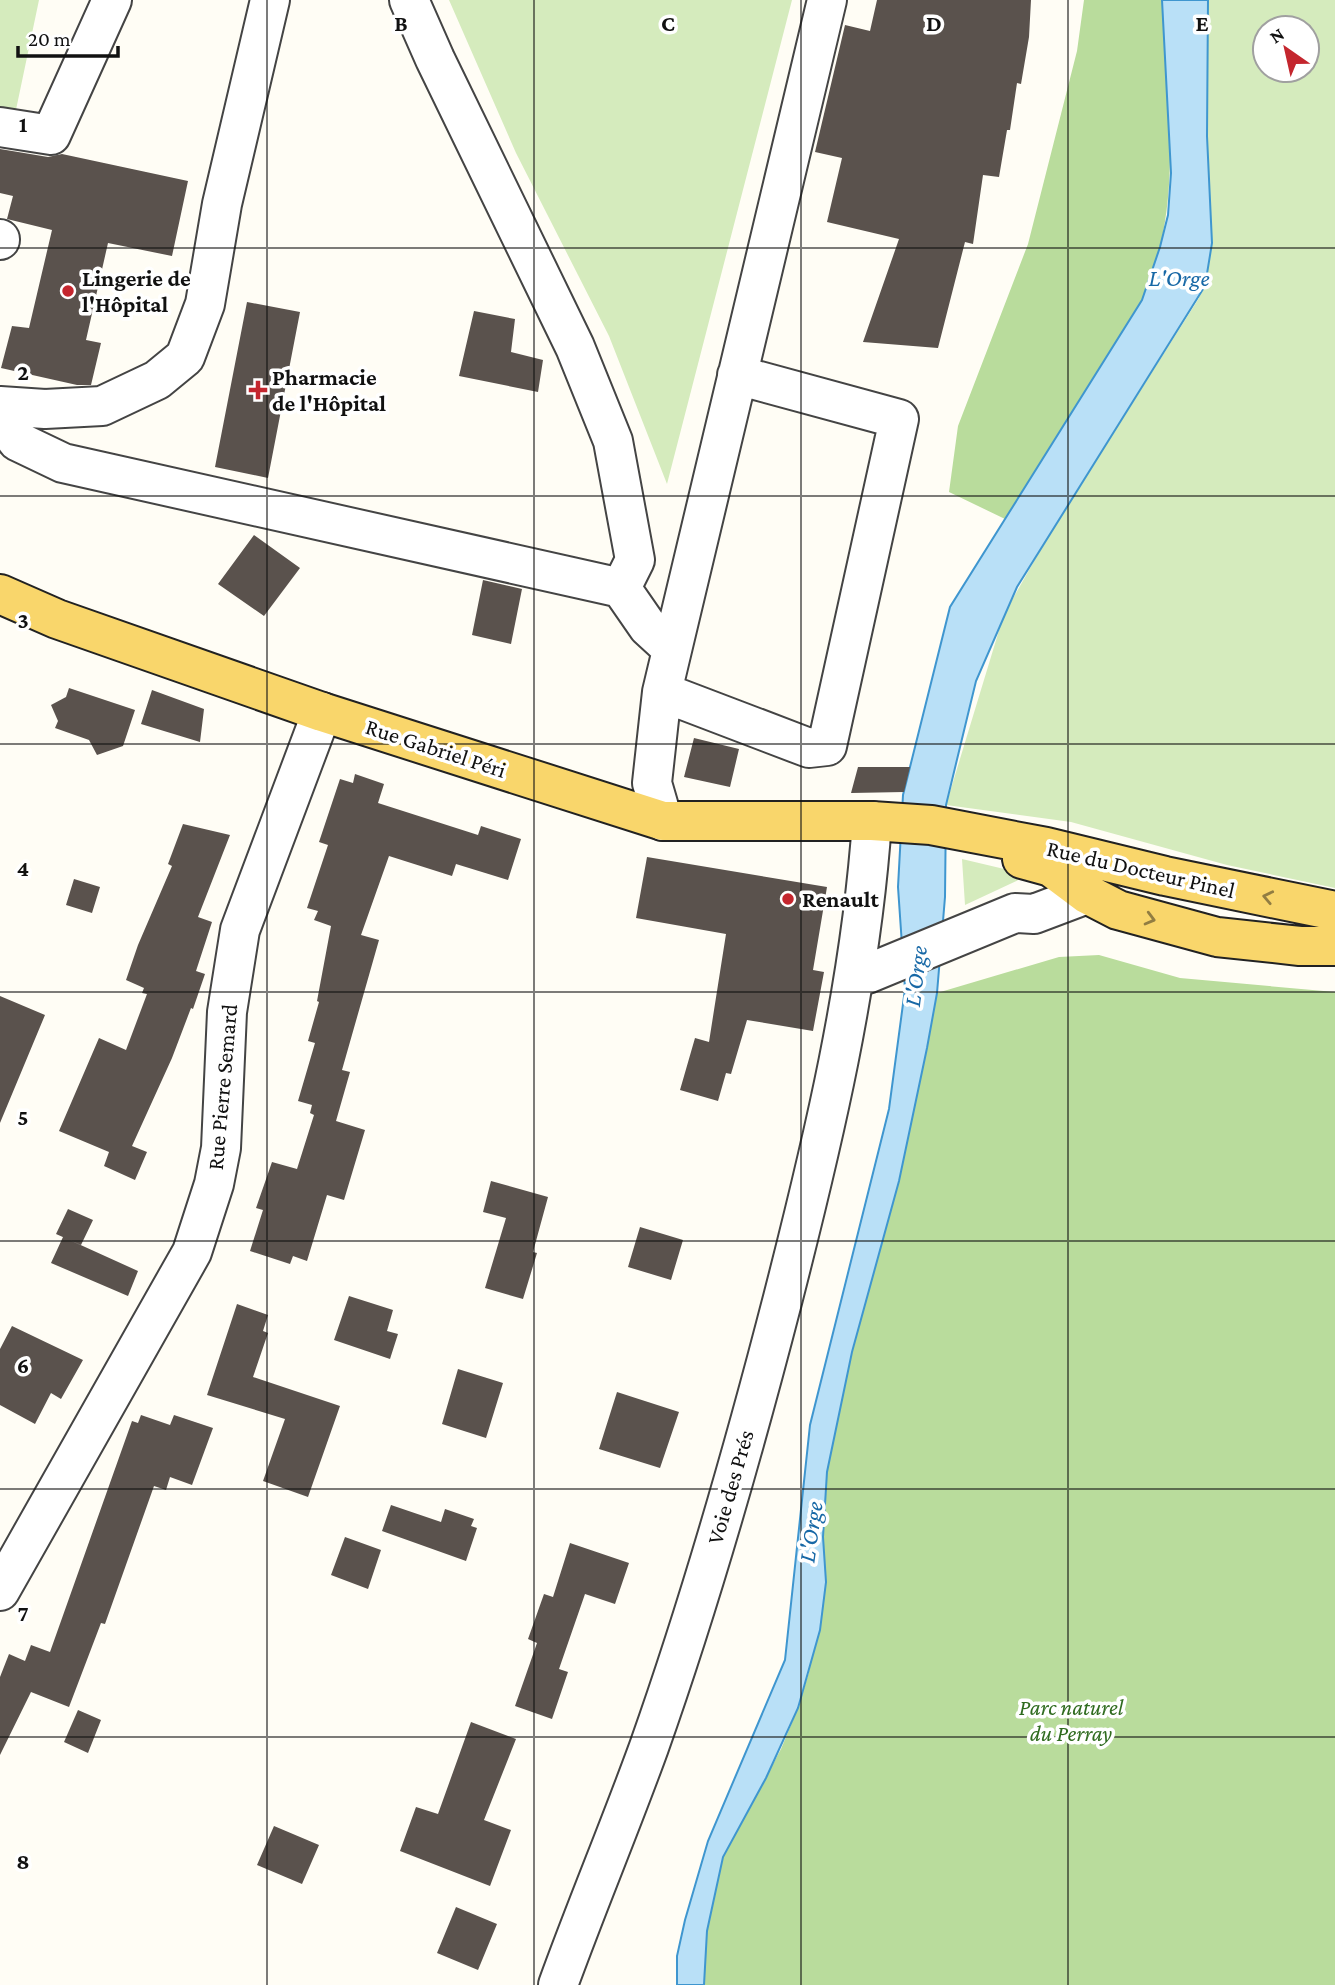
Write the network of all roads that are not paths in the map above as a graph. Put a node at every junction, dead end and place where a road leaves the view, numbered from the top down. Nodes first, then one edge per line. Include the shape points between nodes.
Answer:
1 (112, 0) edge
2 (270, 0) edge
3 (409, 0) edge
4 (827, 0) edge
5 (0, 127) edge
6 (737, 375) junction
7 (0, 407) edge
8 (0, 412) edge
9 (621, 588) junction
10 (0, 594) edge
11 (672, 649) junction
12 (662, 692) junction
13 (322, 712) junction
14 (663, 821) junction
15 (879, 822) junction
16 (960, 830) junction
17 (1118, 864) junction
18 (1081, 889) junction
19 (1335, 911) edge
20 (1335, 946) edge
21 (861, 974) junction
22 (0, 1591) edge
23 (558, 1985) edge

1 - 5 street via 51,135
2 - 7 street via 222,204 205,304 185,357 157,380 102,406
3 - 9 street via 575,347 613,442 635,560
4 - 6 street
6 - 11 street
6 - 12 street via 899,419 827,746 809,748
8 - 9 street via 17,441 63,463
9 - 11 street via 648,626
10 - 13 main road, Rue Gabriel Péri via 57,619
11 - 12 street
12 - 14 street via 652,783
13 - 14 main road, Rue Gabriel Péri
13 - 22 street, Rue Pierre Semard via 240,930 227,1012 220,1147 204,1222 192,1252
14 - 15 main road, Rue Gabriel Péri
15 - 16 main road, Rue du Docteur Pinel
15 - 21 street, Voie des Prés
16 - 17 main road, Rue du Docteur Pinel
16 - 18 main road, Rue du Docteur Pinel via 1014,857 1051,867
17 - 18 street
19 -> 17 main road, Rue du Docteur Pinel
18 -> 20 main road, Rue du Docteur Pinel via 1118,910 1217,937
18 - 21 street via 1029,899 1002,918
21 - 23 street, Voie des Prés via 811,1191 710,1558 648,1748

